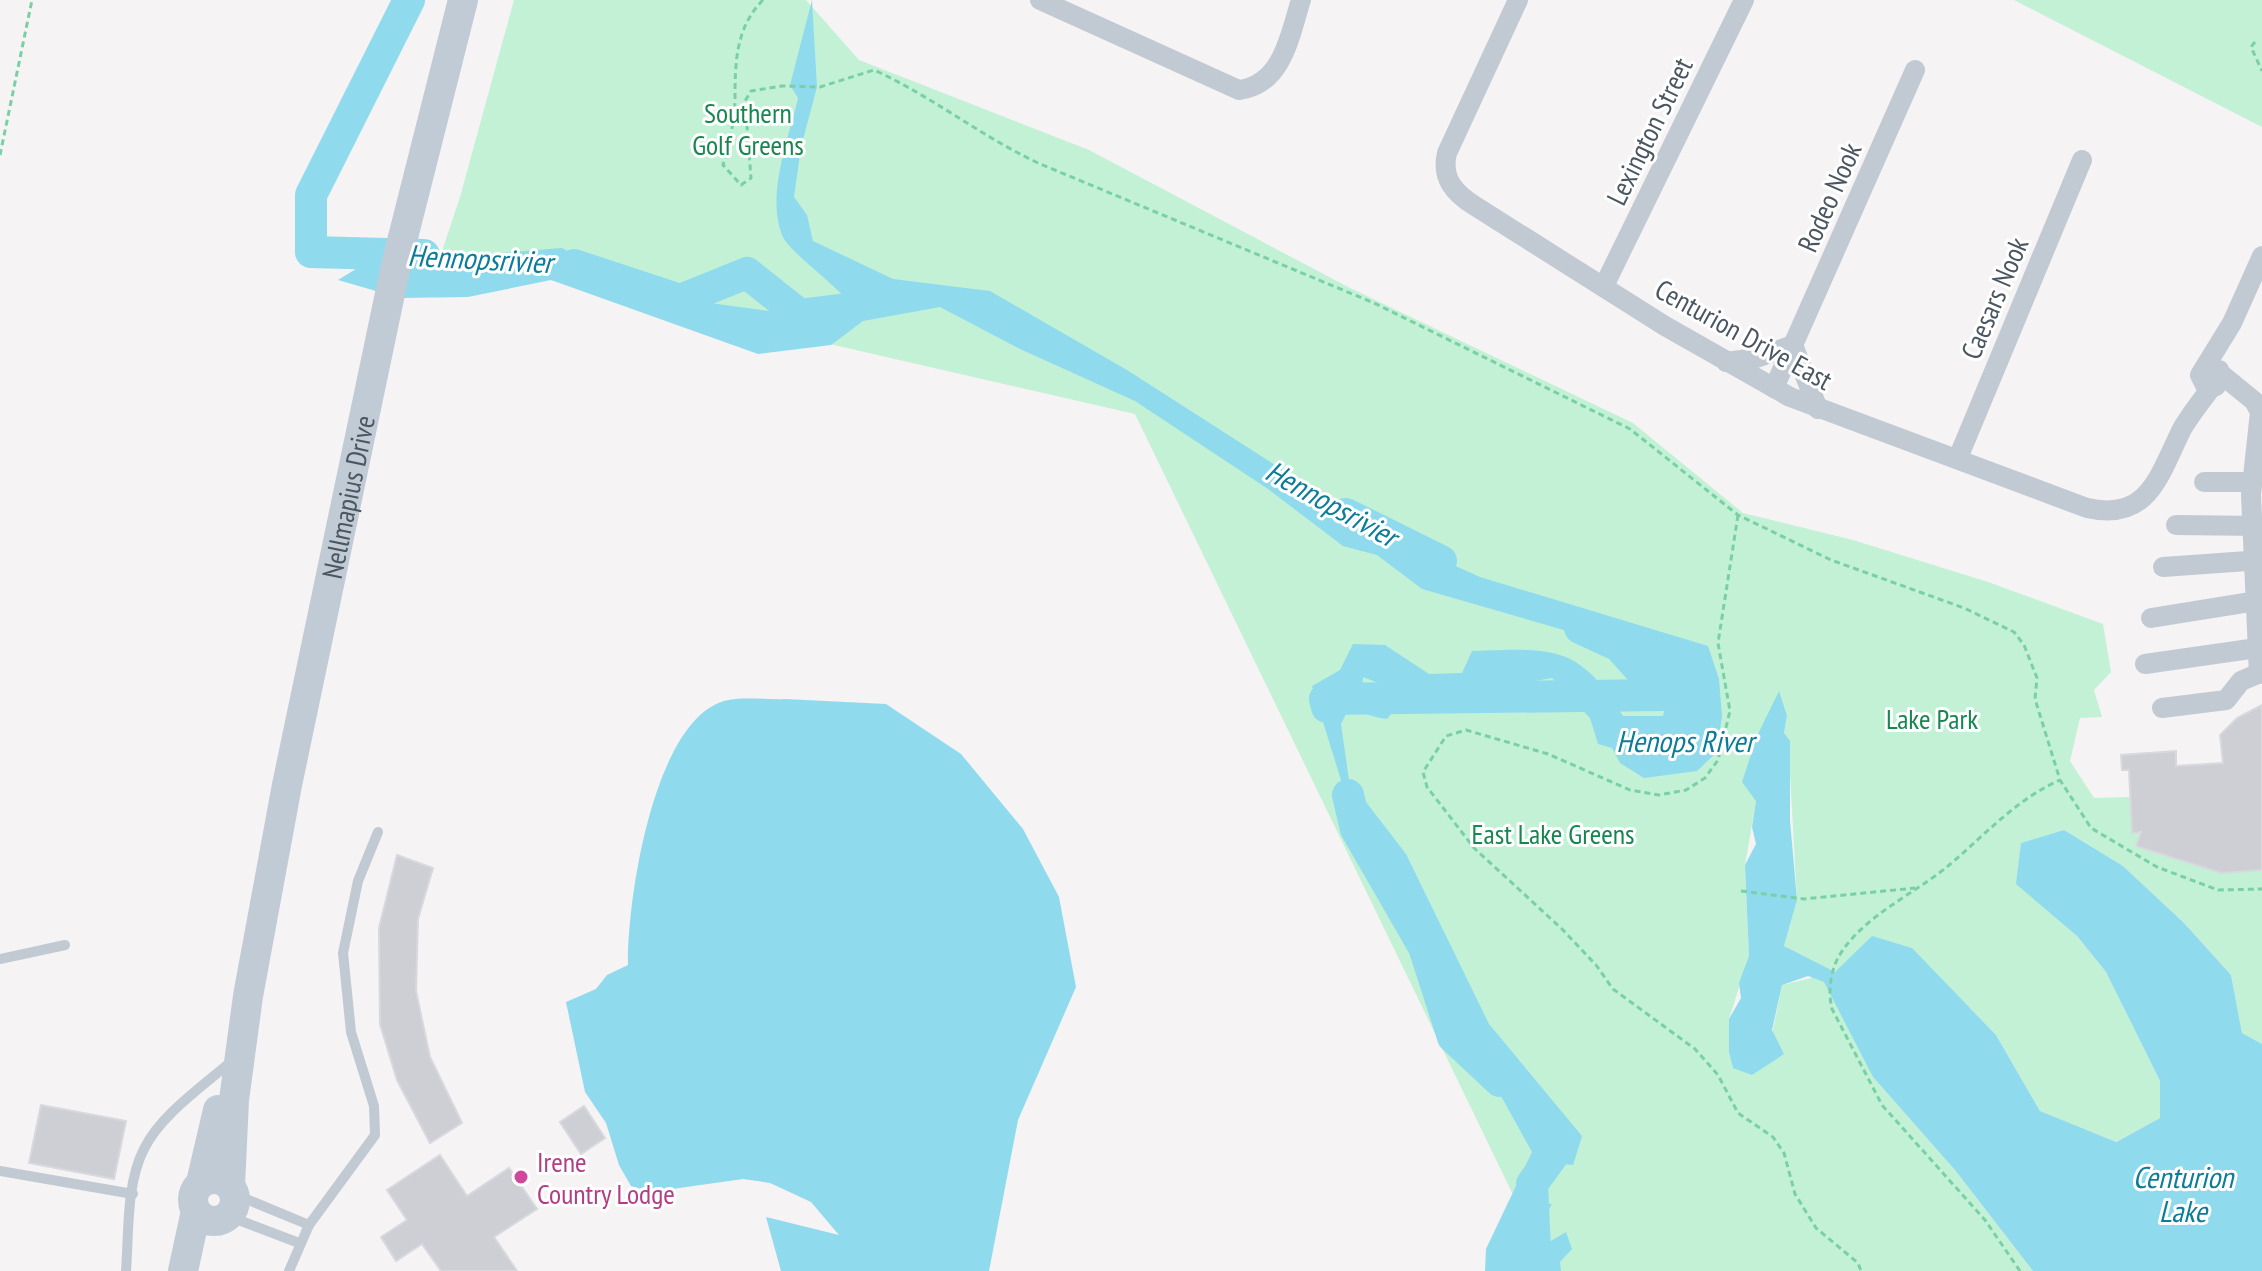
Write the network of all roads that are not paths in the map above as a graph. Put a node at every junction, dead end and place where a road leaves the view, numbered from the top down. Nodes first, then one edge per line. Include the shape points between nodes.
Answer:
1 (463, 0) edge
2 (1040, 0) edge
3 (1301, 0) edge
4 (1518, 0) edge
5 (1744, 0) edge
6 (1915, 70) dead end
7 (2082, 160) dead end
8 (2262, 256) edge
9 (1604, 286) junction
10 (1793, 345) junction
11 (1726, 362) junction
12 (2212, 378) junction
13 (1774, 388) junction
14 (1818, 409) junction
15 (1958, 458) junction
16 (2204, 482) dead end
17 (2251, 482) junction
18 (2176, 525) dead end
19 (2257, 527) edge
20 (2257, 560) edge
21 (2163, 567) dead end
22 (2258, 601) edge
23 (2151, 618) dead end
24 (2257, 648) junction
25 (2145, 664) dead end
26 (2260, 673) edge
27 (2162, 708) dead end
28 (378, 832) dead end
29 (65, 945) dead end
30 (0, 959) edge
31 (248, 996) junction
32 (227, 1065) junction
33 (0, 1171) edge
34 (133, 1194) junction
35 (218, 1202) junction
36 (309, 1225) junction
37 (299, 1243) junction
38 (126, 1271) edge
39 (183, 1271) edge
40 (196, 1271) edge
41 (289, 1271) edge

1 - 31 main road, Nellmapius Drive via 387,310
2 - 3 street via 1239,90 1257,86 1282,59
4 - 9 street, Centurion Drive East via 1447,153 1448,180 1464,199
5 - 9 street, Lexington Street
6 - 10 street, Rodeo Nook
7 - 15 street, Caesars Nook
8 - 12 street, Centurion Drive East
9 - 11 street, Centurion Drive East
10 - 11 street
10 - 13 street, Rodeo Nook
10 - 14 street
11 - 13 street, Centurion Drive East
12 - 15 street, Centurion Drive East via 2149,492 2127,509 2113,513 2087,508
12 - 17 street via 2254,401 2260,418
13 - 14 street, Centurion Drive East
14 - 15 street, Centurion Drive East
16 - 17 street
17 - 19 street
18 - 19 street
19 - 20 street
20 - 21 street
20 - 22 street
22 - 23 street
22 - 24 street
24 - 25 street
24 - 26 street
26 - 27 street via 2241,681 2226,700
28 - 36 lane via 358,881 343,953 351,1032 374,1106 375,1135
29 - 30 lane
31 - 32 main road, Nellmapius Drive
31 - 35 main road, Nellmapius Drive
32 - 34 lane via 145,1146
32 - 35 main road, Nellmapius Drive
33 - 34 lane
34 - 38 lane
35 - 36 lane
35 - 37 lane
35 - 39 main road, Nellmapius Drive
35 - 40 main road, Nellmapius Drive
36 - 37 lane
37 - 41 lane

